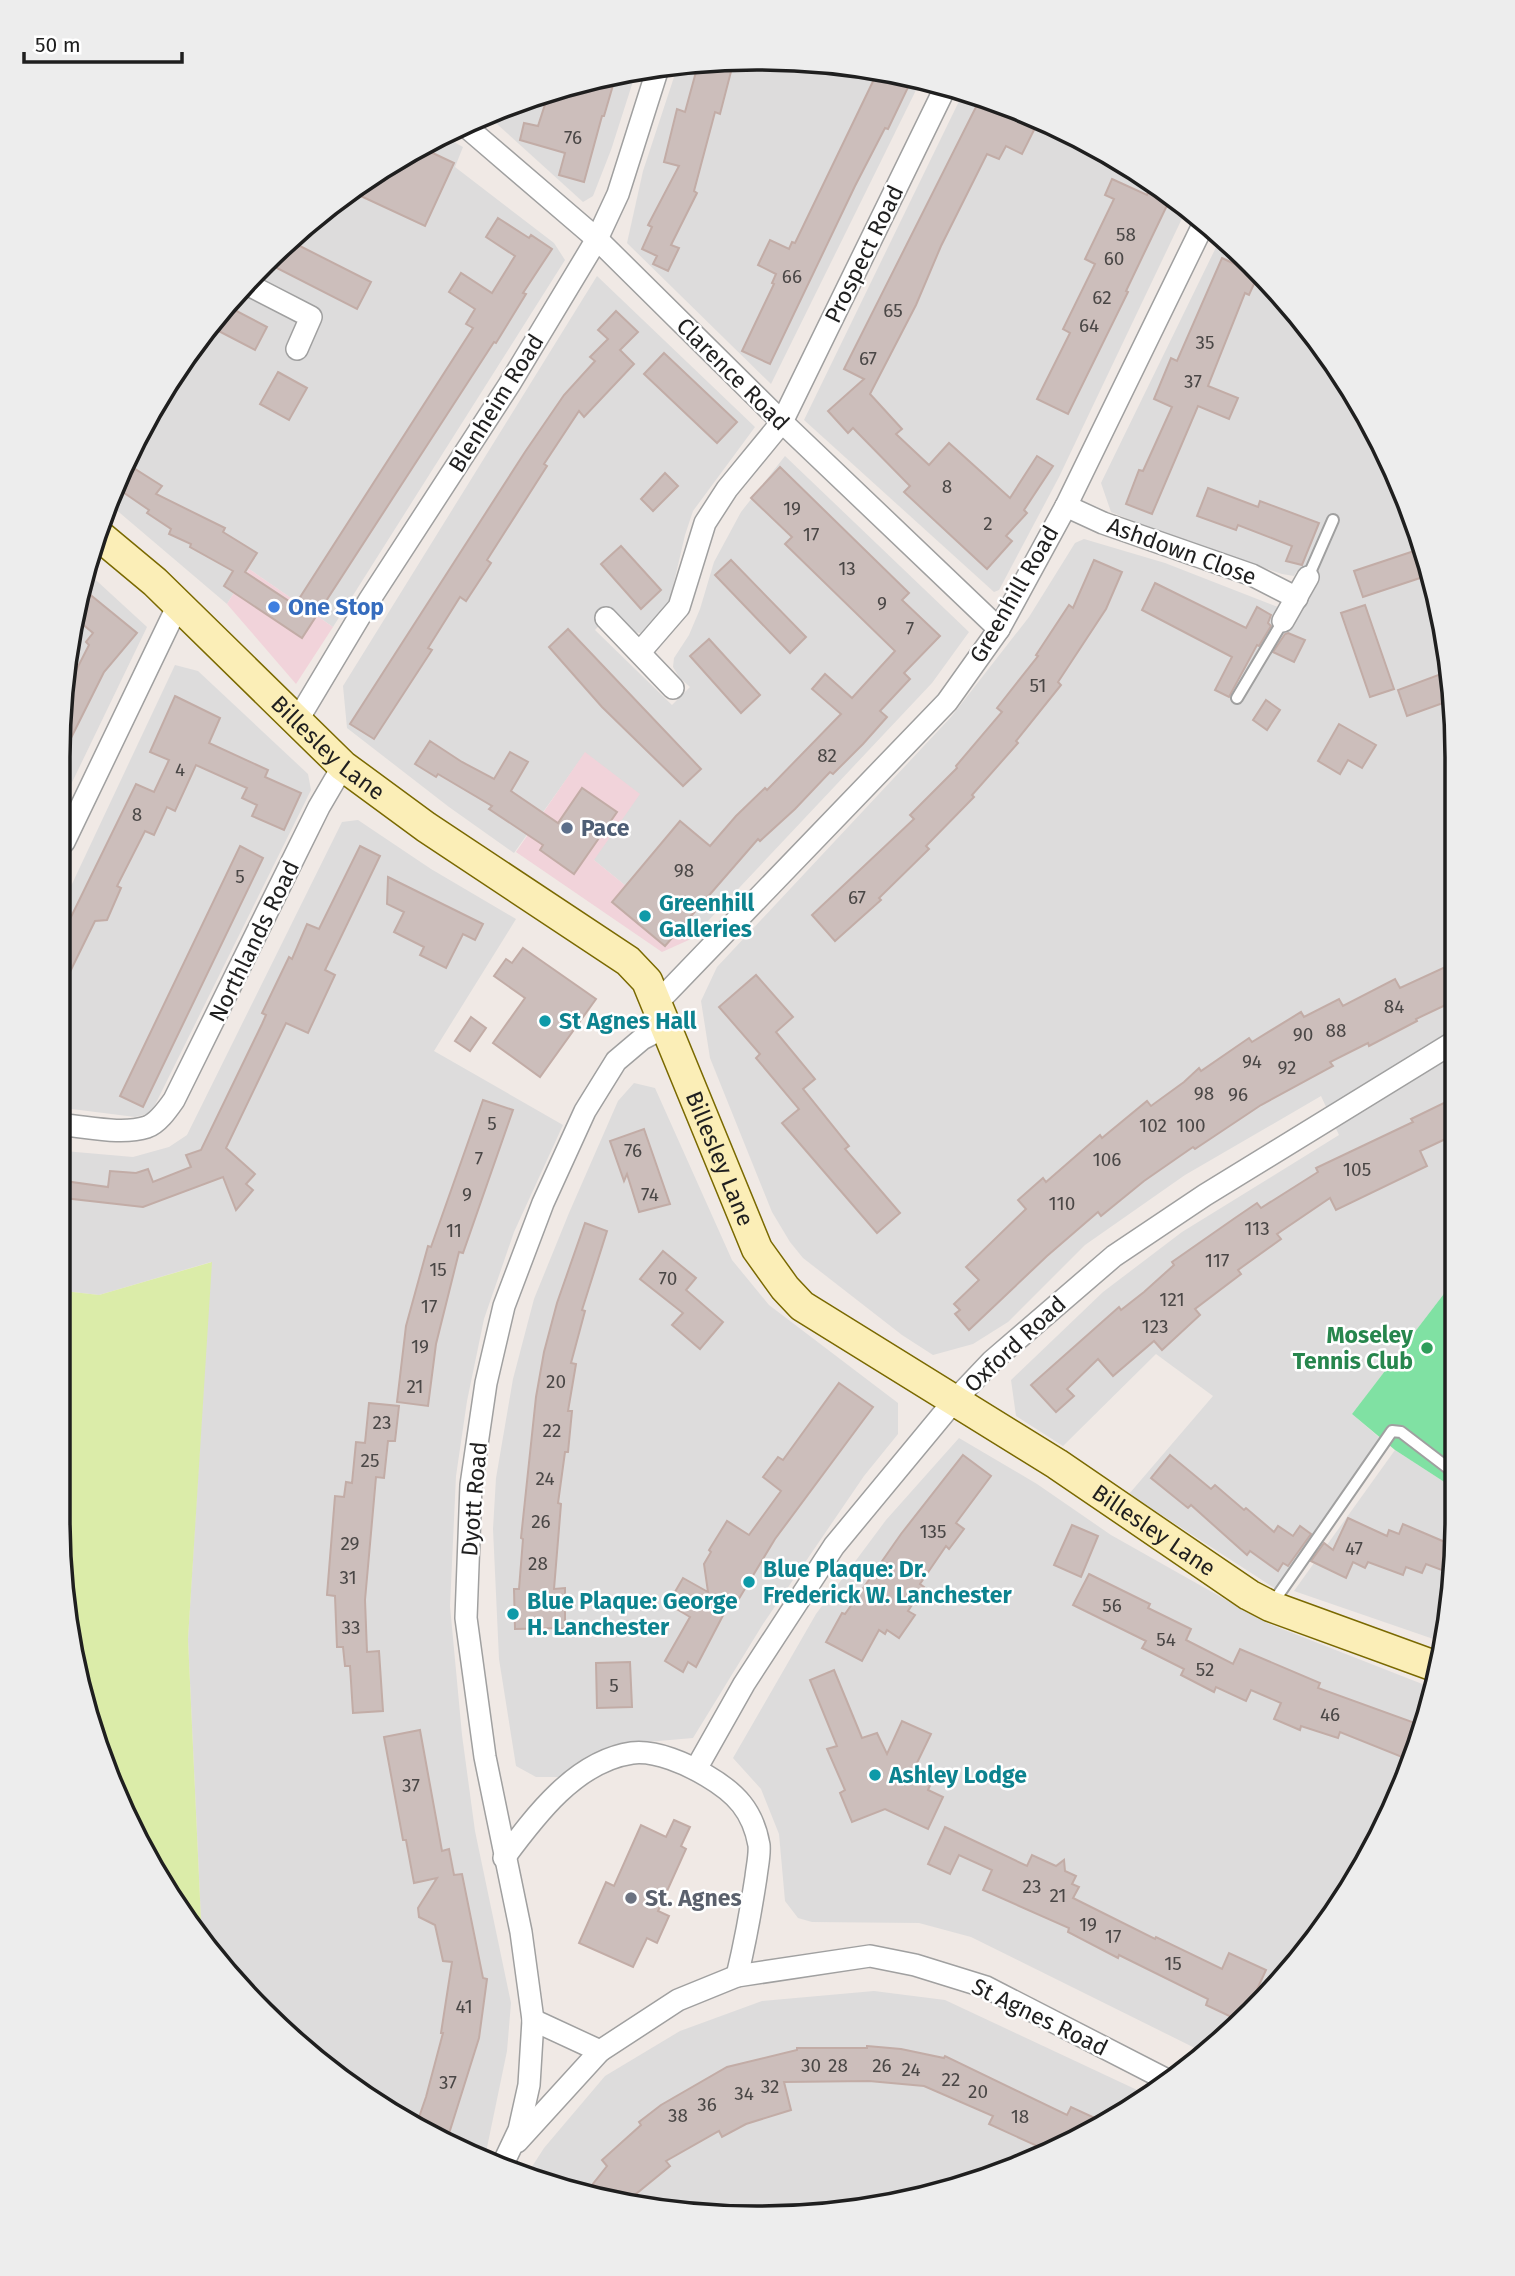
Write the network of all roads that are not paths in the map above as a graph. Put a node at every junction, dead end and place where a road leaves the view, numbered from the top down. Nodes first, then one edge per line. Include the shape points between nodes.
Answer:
1 (654, 78) edge
2 (942, 95) edge
3 (472, 132) edge
4 (1200, 232) edge
5 (597, 239) junction
6 (255, 288) edge
7 (298, 349) dead end
8 (782, 422) junction
9 (1066, 506) junction
10 (1334, 520) dead end
11 (105, 540) edge
12 (1308, 577) joint
13 (1297, 598) junction
14 (178, 605) junction
15 (606, 618) dead end
16 (1283, 621) joint
17 (999, 629) junction
18 (640, 652) junction
19 (673, 688) dead end
20 (1237, 698) dead end
21 (297, 721) junction
22 (343, 766) junction
23 (70, 830) edge
24 (662, 1014) junction
25 (1445, 1048) edge
26 (70, 1125) edge
27 (954, 1401) junction
28 (1445, 1466) edge
29 (1270, 1606) junction
30 (1429, 1664) edge
31 (696, 1769) junction
32 (504, 1858) junction
33 (737, 1976) junction
34 (533, 2020) junction
35 (600, 2051) junction
36 (1159, 2076) edge
37 (505, 2159) edge

1 - 5 street, Blenheim Road via 618,194
2 - 8 street, Prospect Road
3 - 5 street, Clarence Road
4 - 9 street, Greenhill Road
5 - 8 street, Clarence Road
5 - 21 street, Blenheim Road
6 - 7 street via 311,317
8 - 17 street, Clarence Road
8 - 18 street, Prospect Road via 705,523 679,607
9 - 13 street, Ashdown Close via 1252,575
9 - 17 street, Greenhill Road
10 - 12 lane
11 - 14 street, Billesley Lane
12 - 13 street
13 - 16 street
14 - 21 street, Billesley Lane
14 - 23 street
15 - 18 street
16 - 20 lane
17 - 24 street, Greenhill Road via 947,702
18 - 19 street
21 - 22 street, Billesley Lane
22 - 24 street, Billesley Lane via 628,961 647,981
22 - 26 street, Northlands Road via 196,1059 163,1115 149,1127 128,1130
24 - 27 street, Billesley Lane via 757,1250 785,1289 824,1321
24 - 32 street, Dyott Road via 642,1039 616,1060 585,1111 504,1306 486,1383 471,1485 466,1618
25 - 27 street, Oxford Road via 1114,1256 992,1361
27 - 29 street, Billesley Lane
27 - 31 street, Oxford Road via 834,1546 744,1684
28 - 29 lane via 1401,1432 1392,1431
29 - 30 street, Billesley Lane
31 - 32 street via 634,1752 604,1759 528,1825
31 - 33 street via 738,1797 752,1821 759,1848
32 - 34 street, Dyott Road via 521,1932
33 - 35 street, St Agnes Road via 678,2000
33 - 36 street, St Agnes Road via 870,1955 915,1965 986,1987
34 - 35 street
34 - 37 street, St Agnes Road via 529,2085 519,2130
35 - 37 street, St Agnes Road

